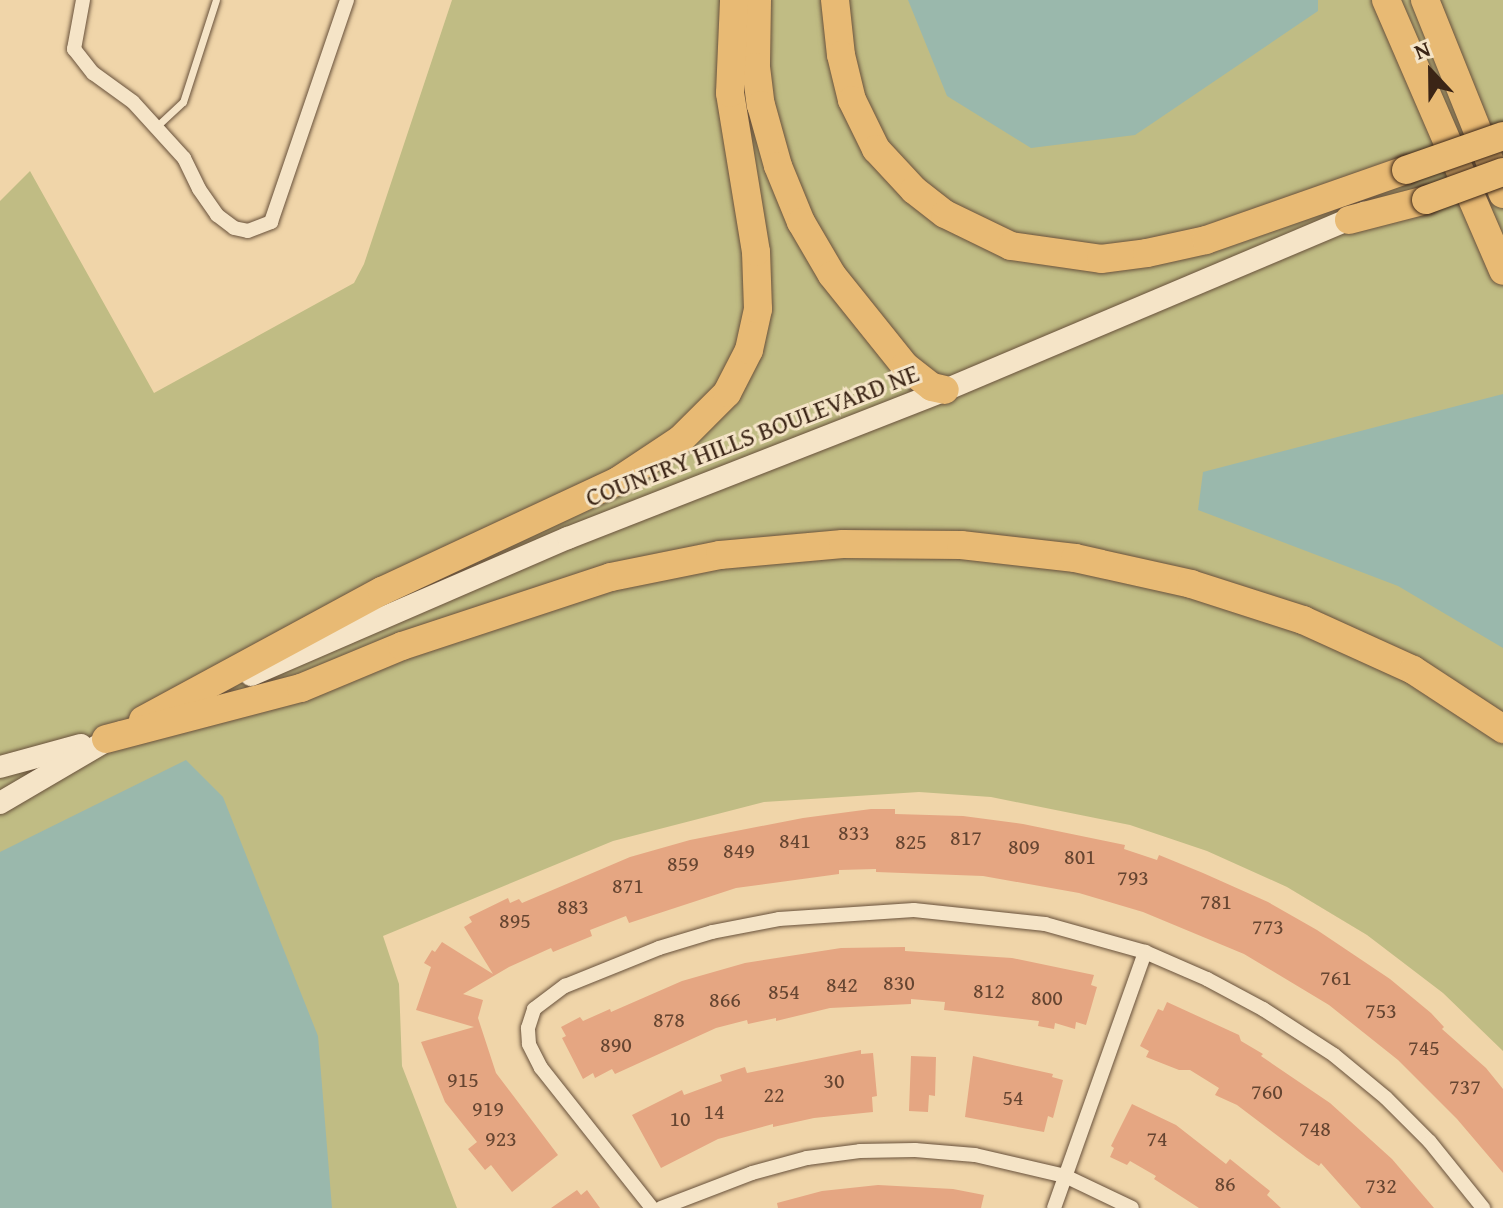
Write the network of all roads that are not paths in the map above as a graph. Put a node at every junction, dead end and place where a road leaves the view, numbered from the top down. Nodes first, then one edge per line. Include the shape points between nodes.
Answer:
1 (83, 0) edge
2 (216, 0) edge
3 (347, 0) edge
4 (734, 0) edge
5 (757, 0) edge
6 (835, 0) edge
7 (1386, 0) edge
8 (1425, 0) edge
9 (157, 126) junction
10 (1503, 136) edge
11 (1503, 172) edge
12 (1418, 187) junction
13 (1503, 194) edge
14 (1349, 220) joint
15 (1503, 271) edge
16 (945, 390) junction
17 (1503, 729) edge
18 (106, 739) junction
19 (0, 767) edge
20 (0, 803) edge
21 (1145, 952) junction
22 (1065, 1176) junction
23 (652, 1208) edge
24 (661, 1208) edge
25 (1054, 1208) edge
26 (1132, 1208) edge
27 (1483, 1208) edge

1 - 9 street via 74,49 93,73
2 - 9 lane via 183,102
3 - 9 street via 271,222 248,231 217,215 184,158
4 - 18 highway via 730,104 756,252 758,309 749,350 727,393 681,439 618,481 382,591
5 - 16 highway via 761,105 801,222 832,275 905,366 932,387
6 - 12 highway via 852,100 876,149 945,214 1011,246 1101,259 1147,253
7 - 15 highway
8 - 13 highway
10 - 12 highway, bridge
11 - 12 highway, bridge
12 - 14 highway
14 - 16 main road, COUNTRY HILLS BOULEVARD NE
16 - 18 main road, COUNTRY HILLS BOULEVARD NE via 568,538
17 - 18 highway via 1413,670 1303,620 1191,584 1075,558 961,545 843,544 720,555 611,577 402,646 301,688
18 - 19 main road, COUNTRY HILLS BOULEVARD NE
18 - 20 main road, COUNTRY HILLS BOULEVARD NE
21 - 22 street
21 - 23 street via 1045,924 984,915 845,912 712,932 565,986 534,1009 529,1044 541,1068
21 - 27 street via 1263,1009 1334,1055 1430,1142
22 - 24 street via 975,1155 860,1151 752,1173
22 - 25 street
22 - 26 street

